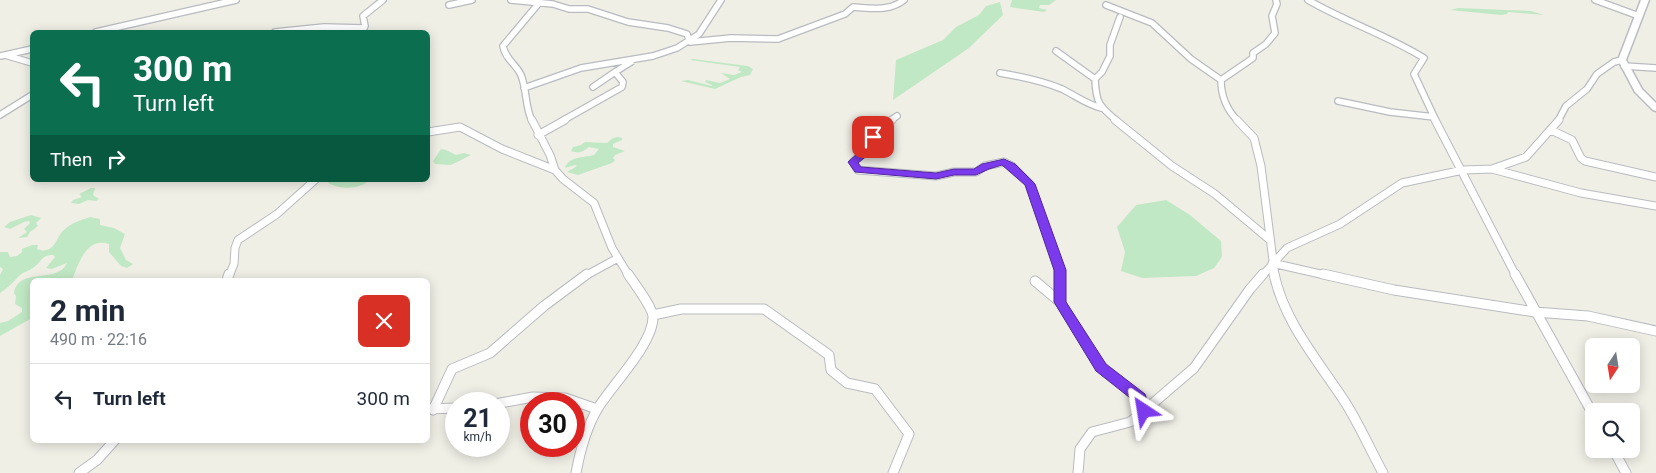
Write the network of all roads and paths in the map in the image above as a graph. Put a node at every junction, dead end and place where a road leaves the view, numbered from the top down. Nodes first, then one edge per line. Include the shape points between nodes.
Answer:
1 (236, 0) edge
2 (383, 0) edge
3 (472, 0) edge
4 (511, 0) edge
5 (721, 0) edge
6 (904, 0) edge
7 (1276, 0) edge
8 (1308, 0) edge
9 (1595, 0) edge
10 (1645, 0) edge
11 (539, 2) edge
12 (449, 5) dead end
13 (1106, 5) dead end
14 (1639, 16) junction
15 (1120, 17) dead end
16 (105, 30) edge
17 (295, 30) edge
18 (363, 30) edge
19 (690, 42) junction
20 (30, 49) edge
21 (1056, 51) dead end
22 (2, 56) edge
23 (633, 61) junction
24 (30, 63) edge
25 (1623, 63) junction
26 (1656, 68) edge
27 (615, 72) junction
28 (1000, 73) dead end
29 (1095, 79) junction
30 (1222, 80) junction
31 (593, 87) dead end
32 (524, 88) junction
33 (30, 99) edge
34 (1338, 101) dead end
35 (1101, 108) junction
36 (1656, 108) edge
37 (0, 115) edge
38 (897, 116) dead end
39 (1434, 118) junction
40 (1551, 130) junction
41 (430, 132) edge
42 (538, 135) junction
43 (1492, 169) junction
44 (555, 170) junction
45 (1463, 170) junction
46 (1656, 177) edge
47 (313, 182) edge
48 (1656, 206) edge
49 (1270, 240) junction
50 (618, 258) junction
51 (1272, 263) junction
52 (228, 278) edge
53 (1035, 281) dead end
54 (1060, 302) junction
55 (1535, 312) junction
56 (653, 315) junction
57 (1656, 331) edge
58 (510, 401) edge
59 (1587, 403) edge
60 (445, 409) edge
61 (597, 409) junction
62 (430, 410) edge
63 (1144, 411) junction
64 (112, 443) edge
65 (1617, 458) edge
66 (79, 473) edge
67 (576, 473) edge
68 (893, 473) edge
69 (1078, 473) edge
70 (1383, 473) edge
71 (1626, 473) edge

1 - 16 street
2 - 18 street via 364,16
3 - 12 street
4 - 11 street
5 - 19 street
6 - 19 street via 898,6 880,10 852,7 845,14 778,39 731,38
7 - 30 street via 1272,16 1273,37 1253,53 1249,62
8 - 39 street via 1424,58 1414,74
9 - 14 street
10 - 14 street
11 - 19 street via 569,9 588,9 628,22 668,28 687,34
11 - 32 street via 503,46 504,54 521,75
13 - 30 street via 1152,23 1191,59
14 - 25 street
15 - 29 street via 1110,45 1110,56
17 - 18 street via 324,27
19 - 23 street
20 - 22 street
21 - 29 street
22 - 24 street
23 - 27 street
23 - 32 street via 590,66 555,75
25 - 26 street
25 - 36 street via 1638,90
25 - 40 street via 1614,62 1597,74 1587,89 1566,106
27 - 31 street
27 - 42 street via 623,82 622,87
28 - 35 street via 1061,89 1082,102
29 - 35 street via 1096,98
30 - 49 street via 1221,88 1228,110 1254,138 1261,166
32 - 42 street via 529,116
33 - 37 street
34 - 39 street
35 - 49 street
38 - 54 street via 879,129 862,155 853,162 858,170 936,176 976,172 1004,162 1012,166 1030,184 1055,253 1060,270
39 - 45 street
40 - 43 street via 1526,157
40 - 46 street via 1572,140 1585,161
41 - 44 street via 460,127
42 - 44 street
43 - 45 street
43 - 48 street via 1581,193
44 - 50 street via 594,203
45 - 51 street via 1402,183 1340,224 1287,248
45 - 55 street
47 - 52 street via 277,214 238,240
49 - 51 street
50 - 56 street
50 - 62 street via 580,278 490,353 452,369
51 - 55 street via 1394,290
51 - 63 street via 1194,368
51 - 70 street via 1277,287 1294,325 1346,404
53 - 54 street
54 - 63 street via 1101,367 1140,398
55 - 57 street via 1588,316
55 - 59 street
56 - 61 street via 651,329 643,345
56 - 68 street via 681,309 764,309 829,355 831,370 847,383 874,388 909,434
58 - 61 street via 533,397 565,398
60 - 62 street
61 - 67 street via 581,446
63 - 69 street via 1130,422 1092,432 1080,449
64 - 66 street
65 - 71 street

